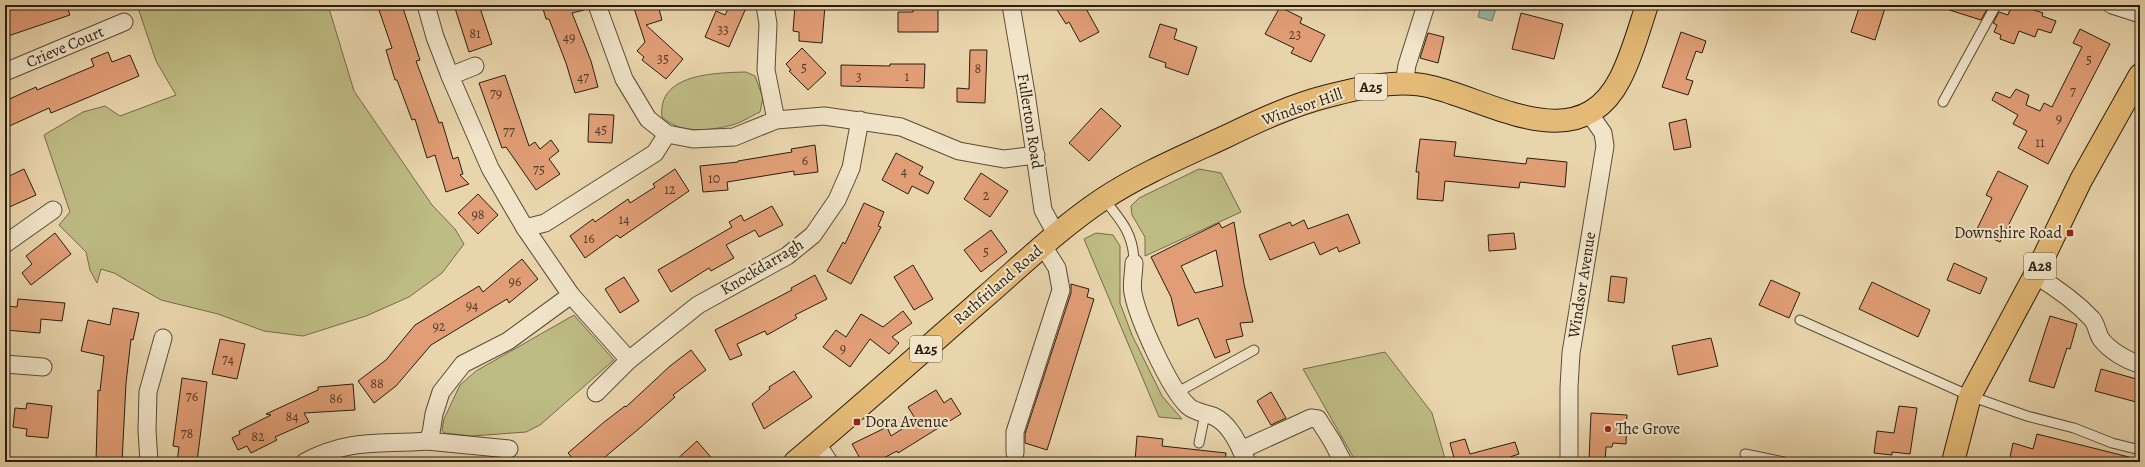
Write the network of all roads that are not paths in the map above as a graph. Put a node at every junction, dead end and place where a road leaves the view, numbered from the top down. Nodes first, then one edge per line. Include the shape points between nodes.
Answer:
1 (426, 5) edge
2 (597, 5) edge
3 (765, 5) edge
4 (1010, 5) edge
5 (1426, 5) edge
6 (1647, 5) edge
7 (1996, 5) edge
8 (2112, 5) edge
9 (2140, 14) edge
10 (124, 22) dead end
11 (475, 66) dead end
12 (5, 72) edge
13 (2140, 75) edge
14 (450, 76) junction
15 (1404, 84) junction
16 (1943, 102) dead end
17 (1589, 113) junction
18 (776, 120) junction
19 (860, 120) junction
20 (667, 134) junction
21 (1036, 155) junction
22 (1103, 198) junction
23 (53, 210) dead end
24 (525, 228) junction
25 (1050, 240) junction
26 (5, 244) edge
27 (1134, 263) joint
28 (2035, 275) junction
29 (571, 295) junction
30 (1800, 320) dead end
31 (163, 338) dead end
32 (1254, 350) dead end
33 (629, 360) junction
34 (5, 364) edge
35 (2140, 364) edge
36 (43, 367) dead end
37 (1178, 392) junction
38 (596, 393) dead end
39 (1970, 396) junction
40 (1205, 414) junction
41 (427, 441) junction
42 (1199, 443) dead end
43 (816, 444) junction
44 (509, 449) dead end
45 (2140, 450) edge
46 (1015, 453) dead end
47 (1745, 454) dead end
48 (1244, 456) edge
49 (149, 462) edge
50 (305, 462) edge
51 (795, 462) edge
52 (829, 462) edge
53 (1342, 462) edge
54 (1569, 462) edge
55 (1784, 462) edge
56 (1953, 462) edge

1 - 14 street
2 - 20 street via 624,79 648,119
3 - 18 street via 768,24 766,70
4 - 21 street, Fullerton Road
5 - 15 street via 1407,65
6 - 17 main road, Windsor Hill / A25 via 1620,80 1610,95
7 - 16 lane
8 - 9 street
10 - 12 street, Crieve Court
11 - 14 street
13 - 28 main road, A28 via 2081,180
14 - 24 street via 490,168
15 - 17 main road, Windsor Hill / A25 via 1430,86 1540,121 1562,122
15 - 22 main road, Windsor Hill / A25 via 1359,89 1311,101 1257,122 1148,172
17 - 54 street, Windsor Avenue via 1603,133 1605,146 1571,354
18 - 19 street via 824,116
18 - 20 street via 734,137 693,140
19 - 21 street via 901,127 959,151 1004,158
19 - 33 street, Knockdarragh via 851,168 837,200 813,235 787,256 698,305
20 - 24 street via 655,153 545,223
21 - 25 street, Fullerton Road via 1043,210
22 - 25 main road, Windsor Hill / A25
22 - 27 lane via 1128,230 1134,248
23 - 26 street
24 - 29 street
25 - 43 main road, Rathfriland Road / A25
25 - 46 street, Fullerton Road via 1061,290 1015,432
27 - 37 street via 1133,292 1140,317 1156,355
28 - 35 street via 2050,284 2092,320 2108,346
28 - 39 main road, A28
29 - 33 street
29 - 41 street via 508,341 463,364 441,392 434,414 432,433
30 - 39 lane
31 - 49 street via 148,392
32 - 37 lane
33 - 38 street, Knockdarragh
34 - 36 street
37 - 40 street via 1188,406
39 - 45 lane
39 - 56 main road, A28
40 - 42 lane
40 - 48 street via 1224,423
41 - 44 street
41 - 50 street via 342,446
43 - 51 main road, Rathfriland Road / A25
43 - 52 street
47 - 55 lane
48 - 53 street via 1311,418 1318,419

